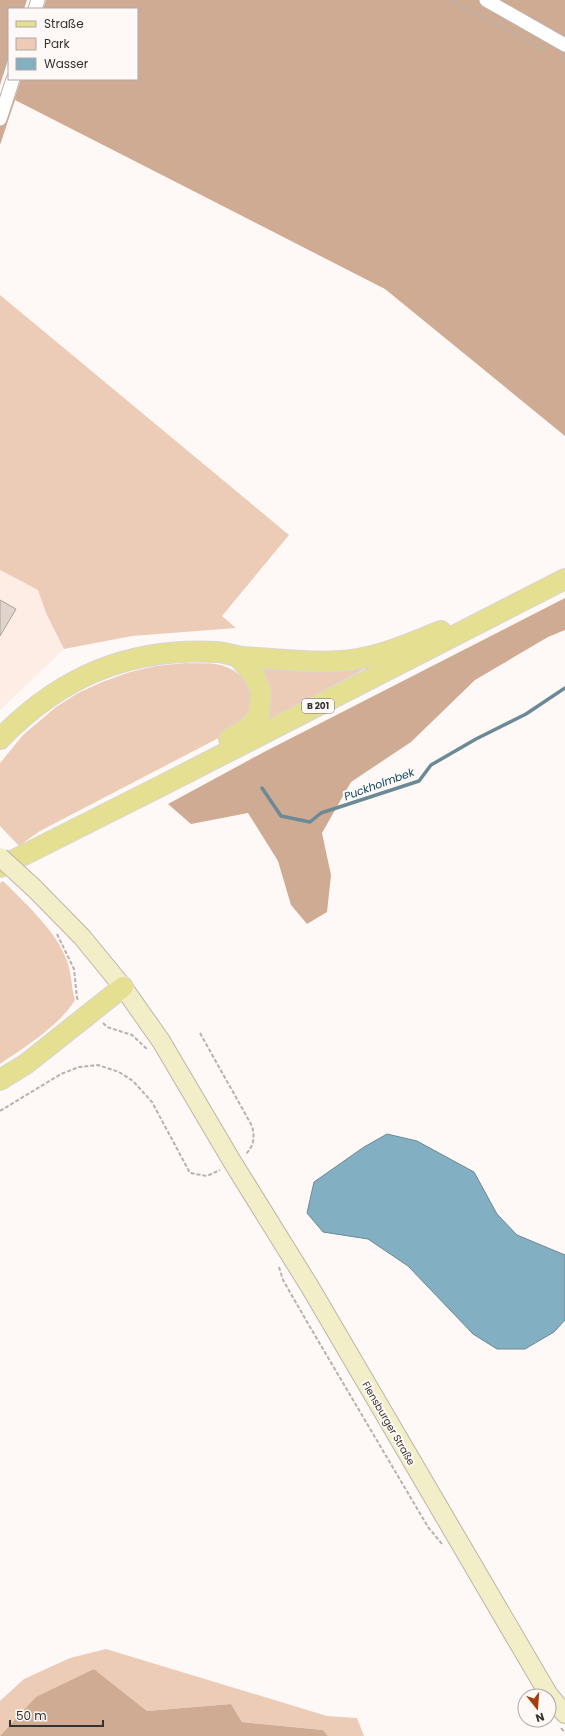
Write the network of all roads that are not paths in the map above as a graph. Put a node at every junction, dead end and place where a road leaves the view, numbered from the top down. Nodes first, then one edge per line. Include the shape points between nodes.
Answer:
1 (486, 0) edge
2 (565, 45) edge
3 (7, 76) edge
4 (0, 119) edge
5 (565, 579) edge
6 (475, 626) junction
7 (237, 656) junction
8 (0, 739) edge
9 (161, 786) junction
10 (0, 857) edge
11 (0, 867) edge
12 (123, 987) junction
13 (0, 1080) edge
14 (565, 1714) edge

1 - 2 street
3 - 4 street
5 - 6 main road, B 201
6 - 7 main road via 442,630 380,655 341,661
6 - 9 main road, B 201
7 - 8 main road via 219,652 187,651 132,658 92,672 55,692
7 - 9 main road via 254,675 261,692 259,715 247,729 175,771
9 - 11 main road, B 201
10 - 12 street, Flensburger Straße, bridge via 82,937
12 - 13 main road via 26,1064
12 - 14 street, Flensburger Straße via 161,1041 310,1287 536,1673

